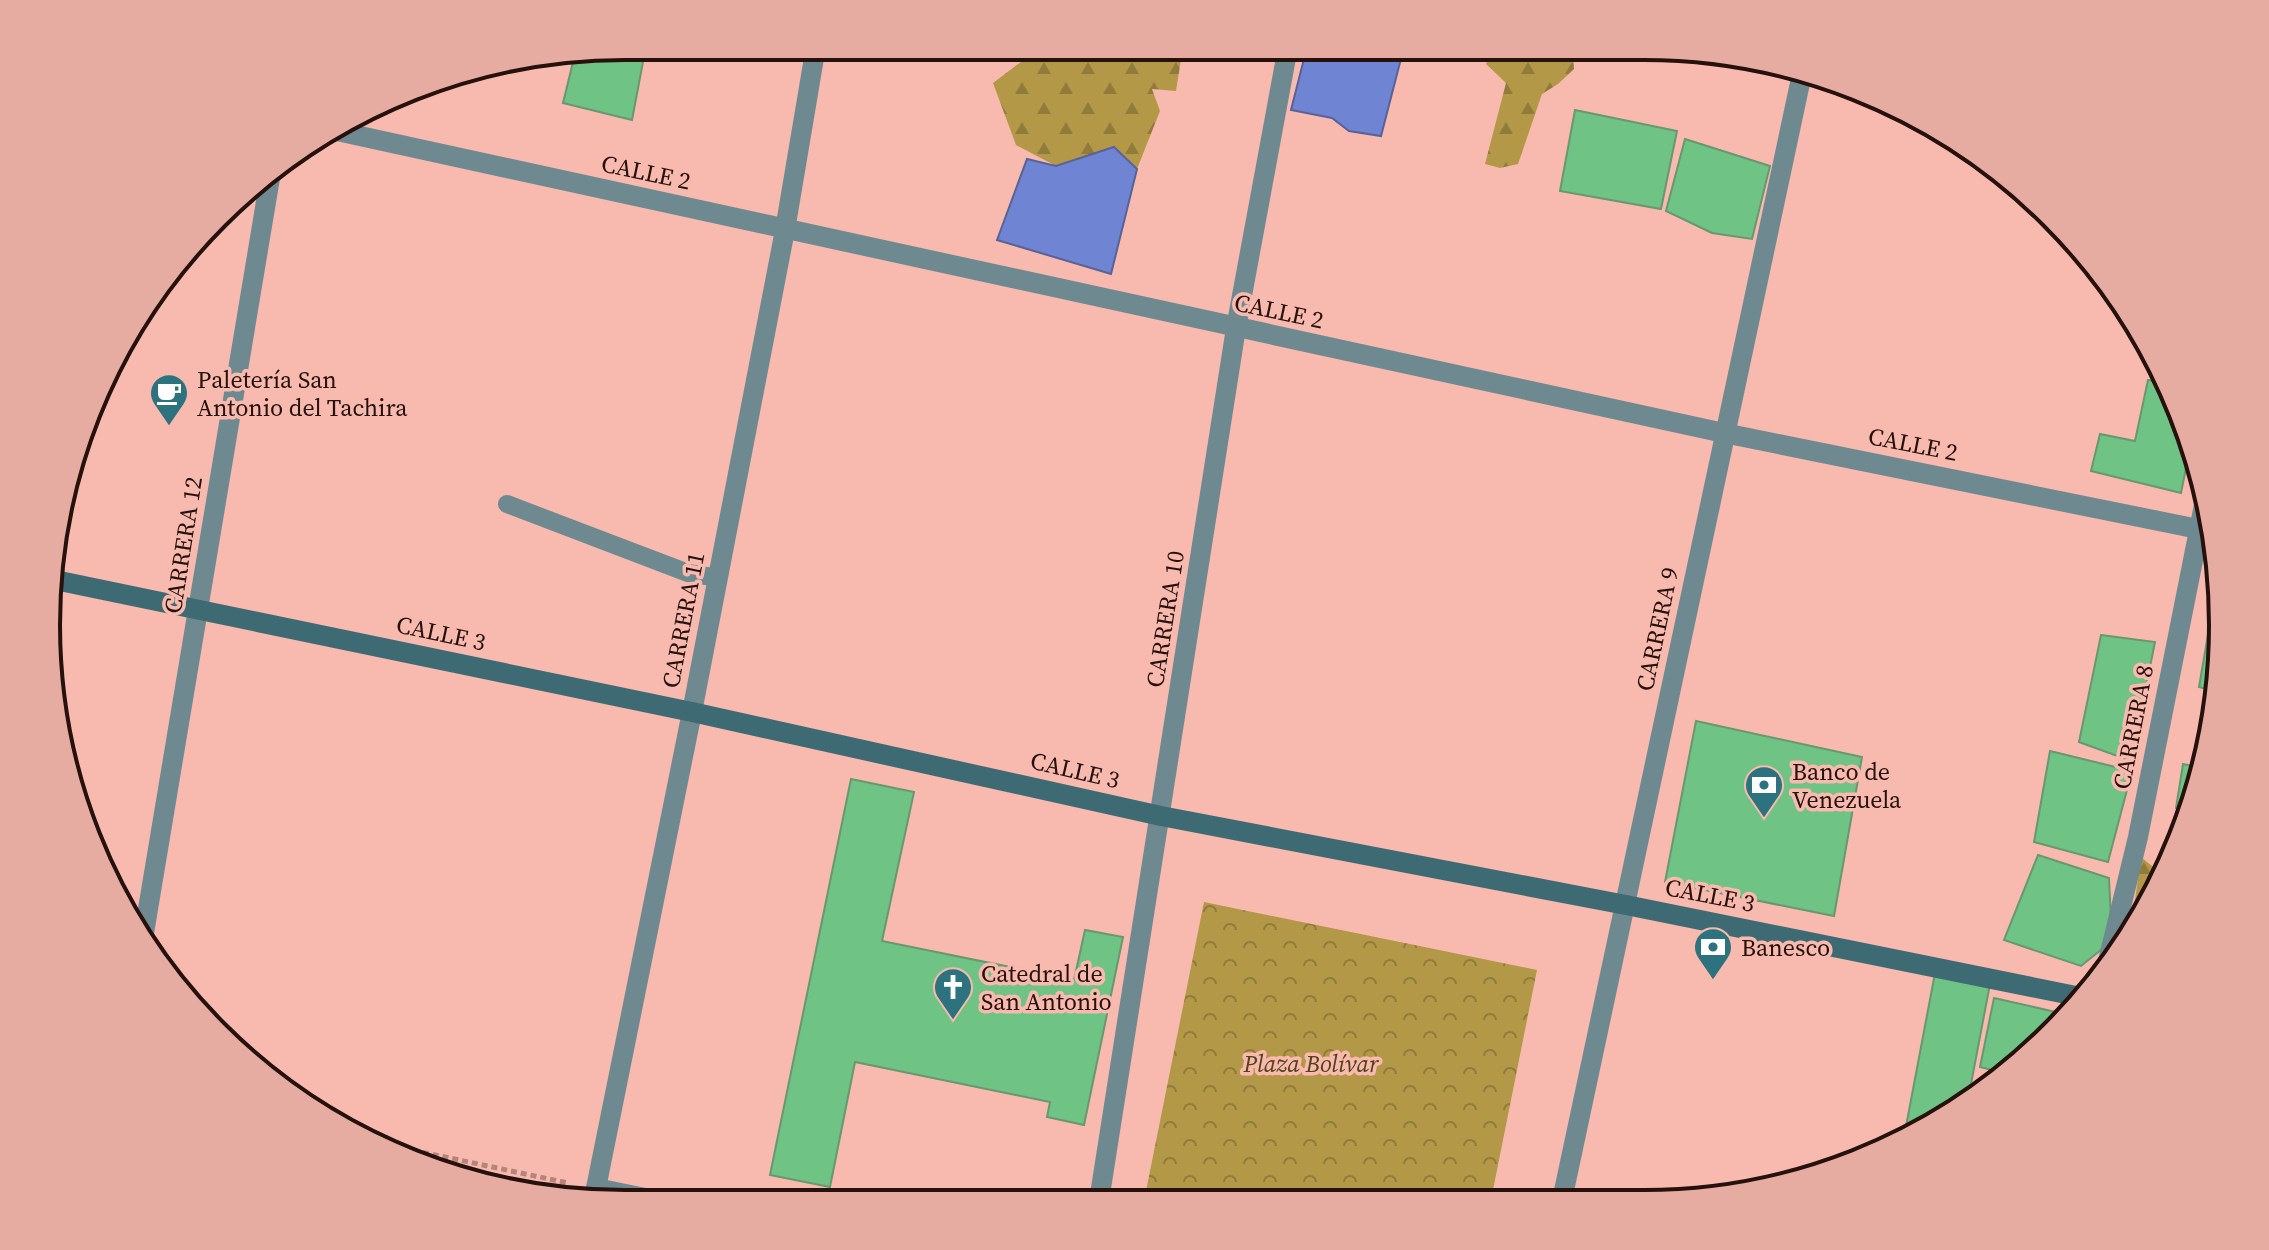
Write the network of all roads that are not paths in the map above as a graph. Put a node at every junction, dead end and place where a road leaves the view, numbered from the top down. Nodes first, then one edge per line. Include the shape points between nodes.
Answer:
1 (814, 60) edge
2 (1286, 60) edge
3 (1800, 82) edge
4 (347, 133) edge
5 (269, 187) edge
6 (785, 230) junction
7 (1236, 328) junction
8 (1724, 433) junction
9 (507, 504) dead end
10 (2200, 529) edge
11 (2203, 544) edge
12 (718, 578) junction
13 (62, 581) edge
14 (199, 610) junction
15 (692, 712) junction
16 (1161, 816) junction
17 (1626, 905) junction
18 (146, 924) edge
19 (2113, 940) edge
20 (2071, 995) edge
21 (595, 1189) edge
22 (1101, 1190) edge
23 (1564, 1190) edge

1 - 6 street, CARRERA 11
2 - 7 street, CARRERA 10
3 - 8 street, CARRERA 9
4 - 6 street, CALLE 2
5 - 14 street, CARRERA 12
6 - 7 street, CALLE 2
6 - 12 street, CARRERA 11
7 - 8 street, CALLE 2
7 - 16 street, CARRERA 10
8 - 10 street, CALLE 2
8 - 17 street, CARRERA 9
9 - 12 lane via 688,573
11 - 19 street, CARRERA 8
12 - 15 street, CARRERA 11
13 - 14 street, CALLE 3
14 - 15 street, CALLE 3
14 - 18 street, CARRERA 12
15 - 16 street, CALLE 3
15 - 21 street, CARRERA 11
16 - 17 street, CALLE 3
16 - 22 street, CARRERA 10
17 - 20 street, CALLE 3
17 - 23 street, CARRERA 9

